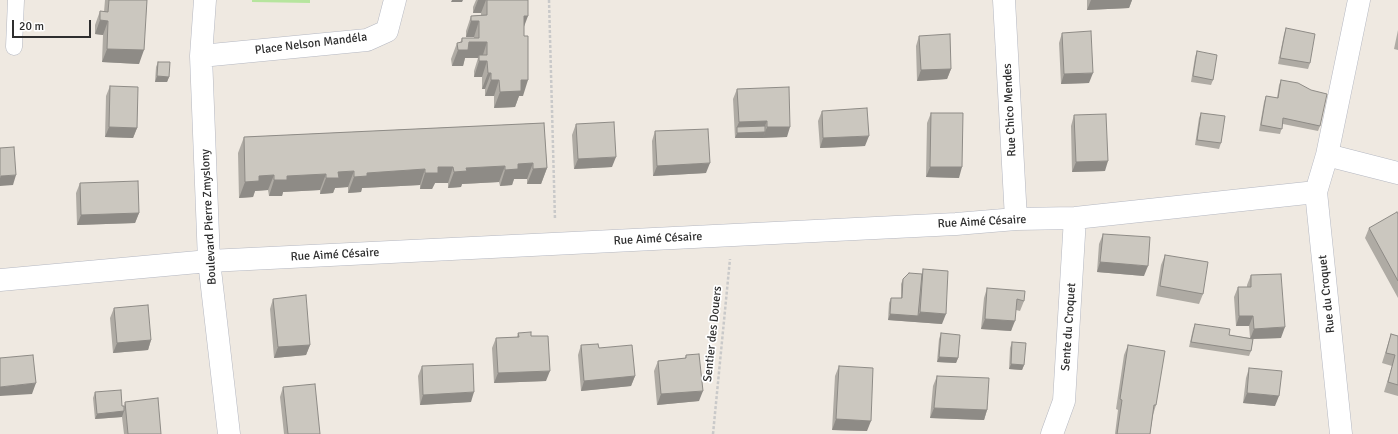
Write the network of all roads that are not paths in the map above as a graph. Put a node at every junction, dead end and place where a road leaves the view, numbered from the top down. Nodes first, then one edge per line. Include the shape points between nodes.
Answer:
1 (16, 0) edge
2 (205, 0) edge
3 (395, 0) edge
4 (1004, 0) edge
5 (1359, 0) edge
6 (14, 47) dead end
7 (201, 56) junction
8 (1327, 155) junction
9 (1398, 173) edge
10 (1316, 192) junction
11 (1076, 218) junction
12 (1016, 220) junction
13 (209, 261) junction
14 (0, 280) edge
15 (229, 434) edge
16 (1052, 434) edge
17 (1341, 434) edge

1 - 6 lane
2 - 7 street, Boulevard Pierre Zmyslony
3 - 7 street, Place Nelson Mandéla via 388,31 367,40
4 - 12 street, Rue Chico Mendes
5 - 8 street, Rue du Croquet
7 - 13 street, Boulevard Pierre Zmyslony
8 - 9 street
8 - 10 street, Rue du Croquet
10 - 11 street, Rue Aimé Césaire
10 - 17 street, Rue du Croquet
11 - 12 street, Rue Aimé Césaire
11 - 16 street, Sente du Croquet via 1064,401
12 - 13 street, Rue Aimé Césaire
13 - 14 street, Rue Aimé Césaire
13 - 15 street, Boulevard Pierre Zmyslony

